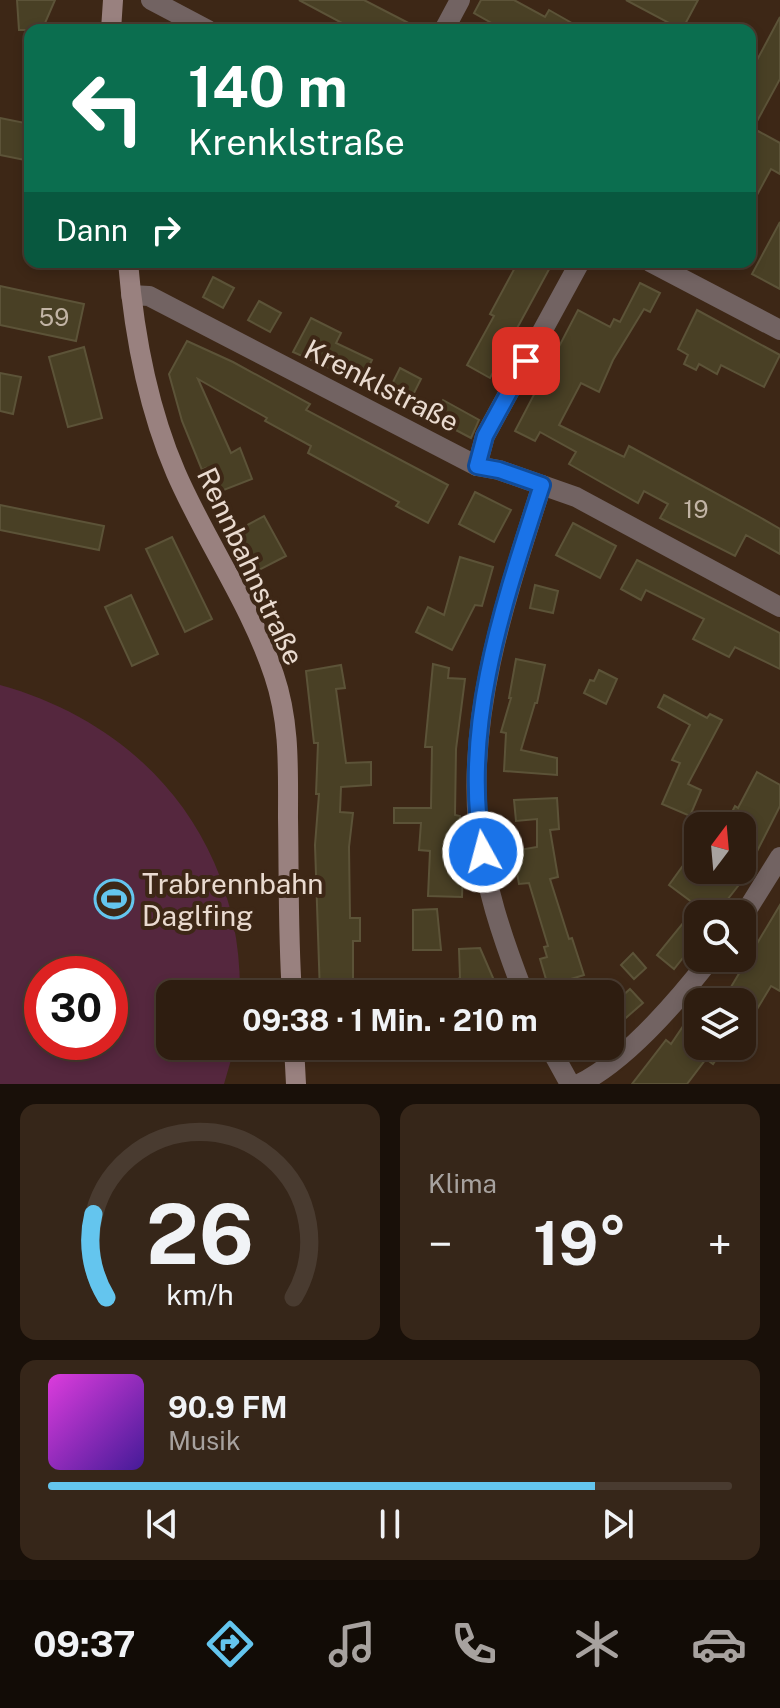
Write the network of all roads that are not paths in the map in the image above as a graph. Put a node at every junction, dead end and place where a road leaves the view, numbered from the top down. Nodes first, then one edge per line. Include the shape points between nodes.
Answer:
1 (113, 0) edge
2 (151, 0) edge
3 (460, 0) edge
4 (111, 24) edge
5 (197, 24) edge
6 (447, 24) edge
7 (129, 268) edge
8 (577, 268) edge
9 (661, 268) edge
10 (131, 295) junction
11 (780, 330) edge
12 (477, 466) junction
13 (542, 485) junction
14 (780, 607) edge
15 (780, 857) edge
16 (753, 900) edge
17 (699, 972) edge
18 (292, 980) edge
19 (519, 980) edge
20 (295, 1060) edge
21 (557, 1060) edge
22 (296, 1084) edge
23 (570, 1084) edge
24 (579, 1084) edge

1 - 4 street
2 - 5 street
3 - 6 street
7 - 10 street, Rennbahnstraße
8 - 12 street via 485,436
9 - 11 street
10 - 12 street, Krenklstraße via 149,296
10 - 18 street, Rennbahnstraße via 140,360 159,431 245,606 285,715
12 - 13 street, Krenklstraße
13 - 14 street, Krenklstraße via 576,497
13 - 19 street via 489,665 477,769 478,825 493,906
15 - 16 street
17 - 24 street via 653,1024 598,1075
20 - 22 street
21 - 23 street

